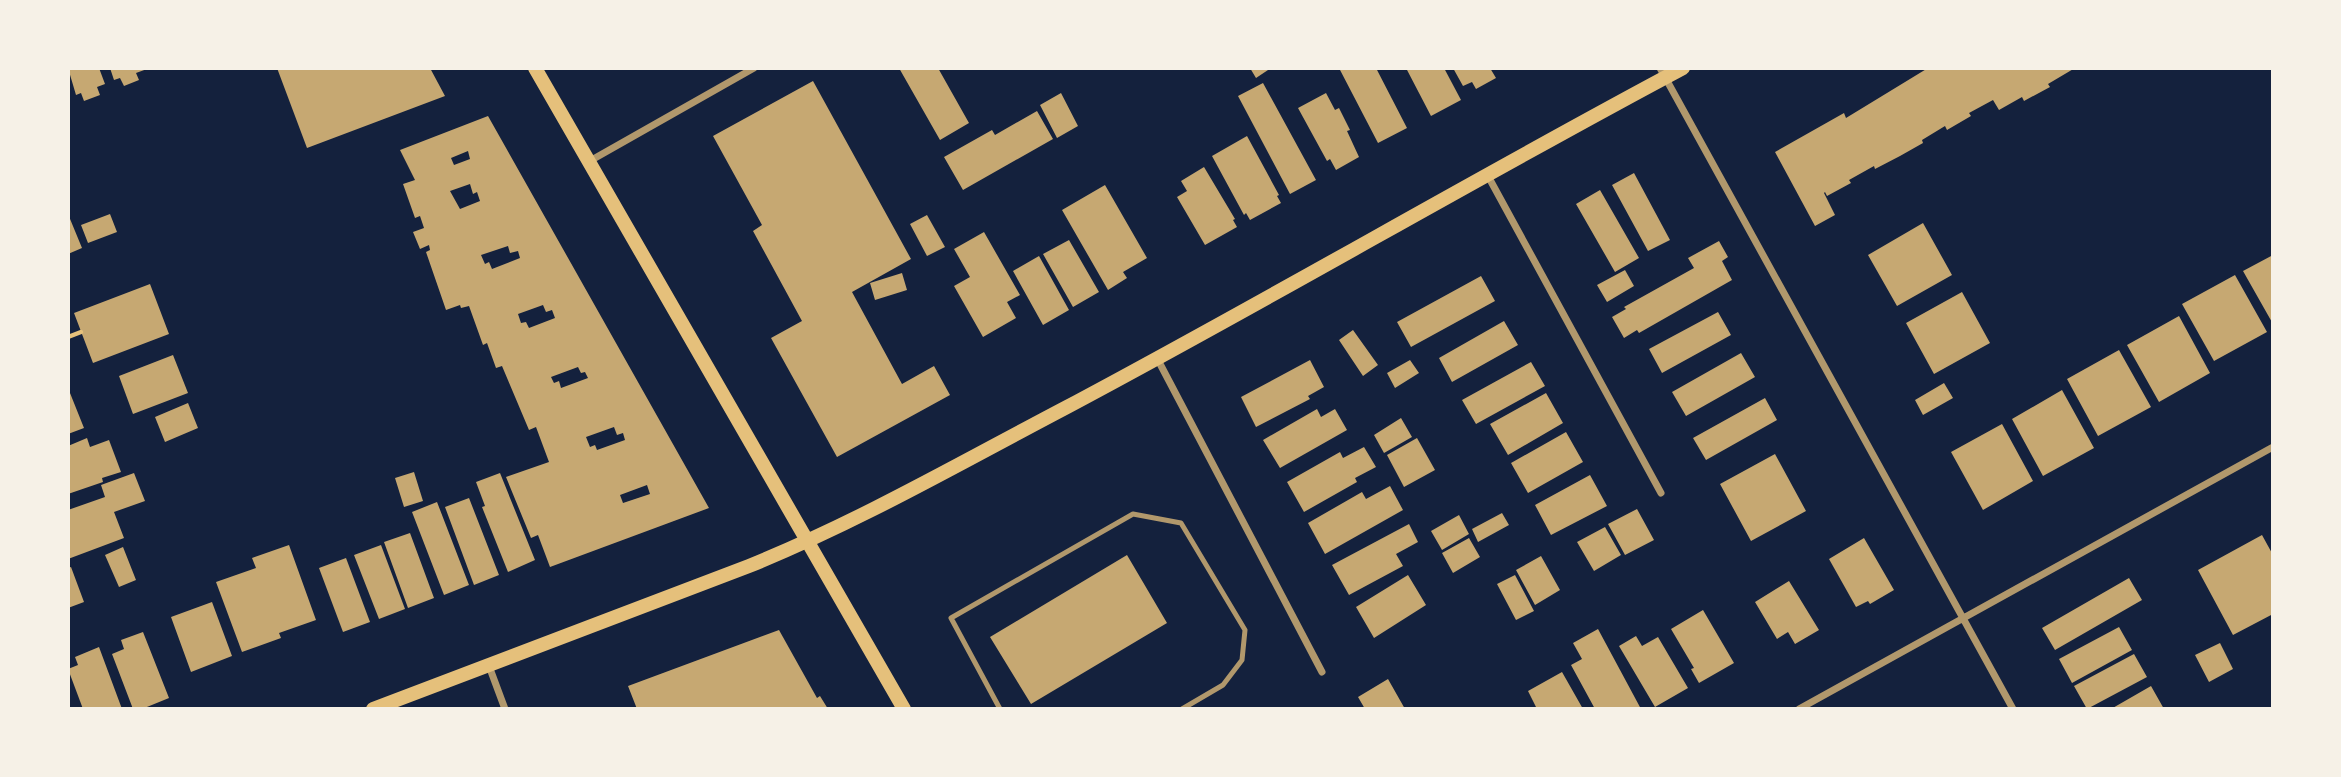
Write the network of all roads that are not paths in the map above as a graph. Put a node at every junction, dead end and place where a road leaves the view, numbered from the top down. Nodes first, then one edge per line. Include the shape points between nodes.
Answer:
1 (536, 68) edge
2 (754, 68) edge
3 (1683, 68) edge
4 (1663, 73) edge
5 (587, 162) junction
6 (1488, 176) junction
7 (1158, 360) junction
8 (2273, 446) edge
9 (1661, 494) dead end
10 (808, 542) junction
11 (1962, 618) junction
12 (489, 666) junction
13 (1322, 672) dead end
14 (373, 709) edge
15 (505, 709) edge
16 (904, 709) edge
17 (1000, 709) edge
18 (1182, 709) edge
19 (1799, 709) edge
20 (2013, 709) edge

1 - 5 main road
2 - 5 street
3 - 4 main road
4 - 6 main road
4 - 11 street
5 - 10 main road
6 - 7 main road
6 - 9 street
7 - 10 main road
7 - 13 street
8 - 11 street
10 - 12 main road
10 - 16 main road
11 - 19 street
11 - 20 street
12 - 14 main road
12 - 15 street
17 - 18 lane via 951,618 1133,514 1181,523 1245,630 1242,660 1223,685

